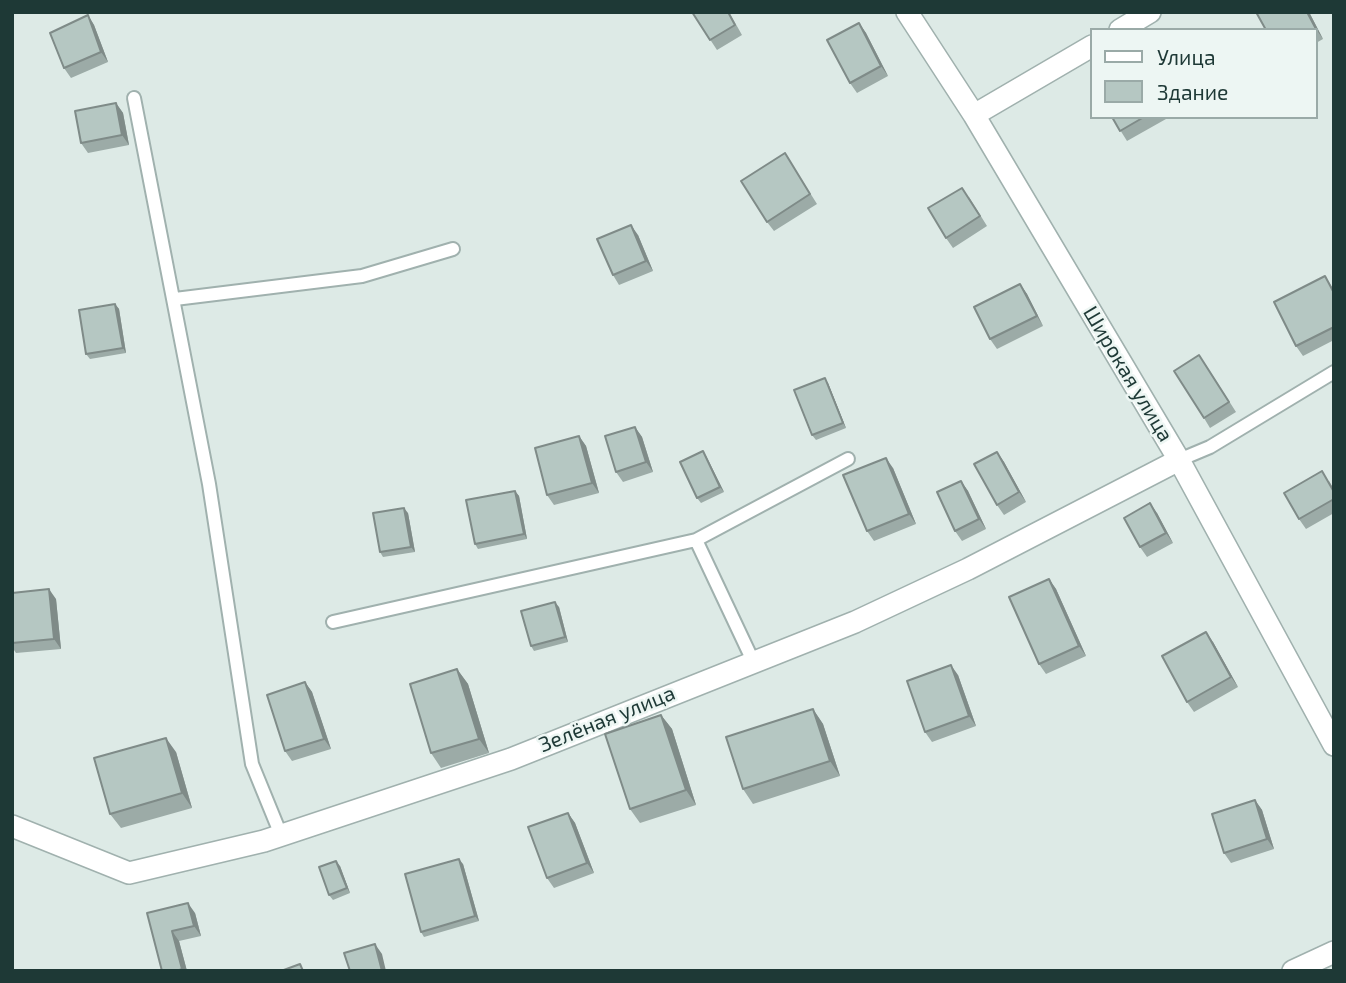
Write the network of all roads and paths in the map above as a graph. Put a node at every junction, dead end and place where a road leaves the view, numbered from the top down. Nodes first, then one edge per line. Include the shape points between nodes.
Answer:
1 (907, 12) edge
2 (1150, 12) edge
3 (1123, 28) edge
4 (1090, 47) edge
5 (134, 98) dead end
6 (974, 115) junction
7 (453, 249) dead end
8 (175, 299) junction
9 (1334, 372) edge
10 (848, 459) dead end
11 (1179, 460) junction
12 (696, 540) junction
13 (333, 622) dead end
14 (753, 661) junction
15 (1334, 745) edge
16 (12, 826) edge
17 (281, 835) junction
18 (1334, 952) edge
19 (1293, 971) edge

1 - 6 street, Широкая улица
2 - 3 street
4 - 6 street
5 - 8 lane
6 - 11 street, Широкая улица
7 - 8 lane via 362,276
8 - 17 lane via 252,764
9 - 11 lane via 1210,447
10 - 12 lane
11 - 14 street, Зелёная улица via 968,569 855,622
11 - 15 street, Широкая улица
12 - 13 lane
12 - 14 lane
14 - 17 street, Зелёная улица via 511,759
16 - 17 street, Зелёная улица via 129,873
18 - 19 street

